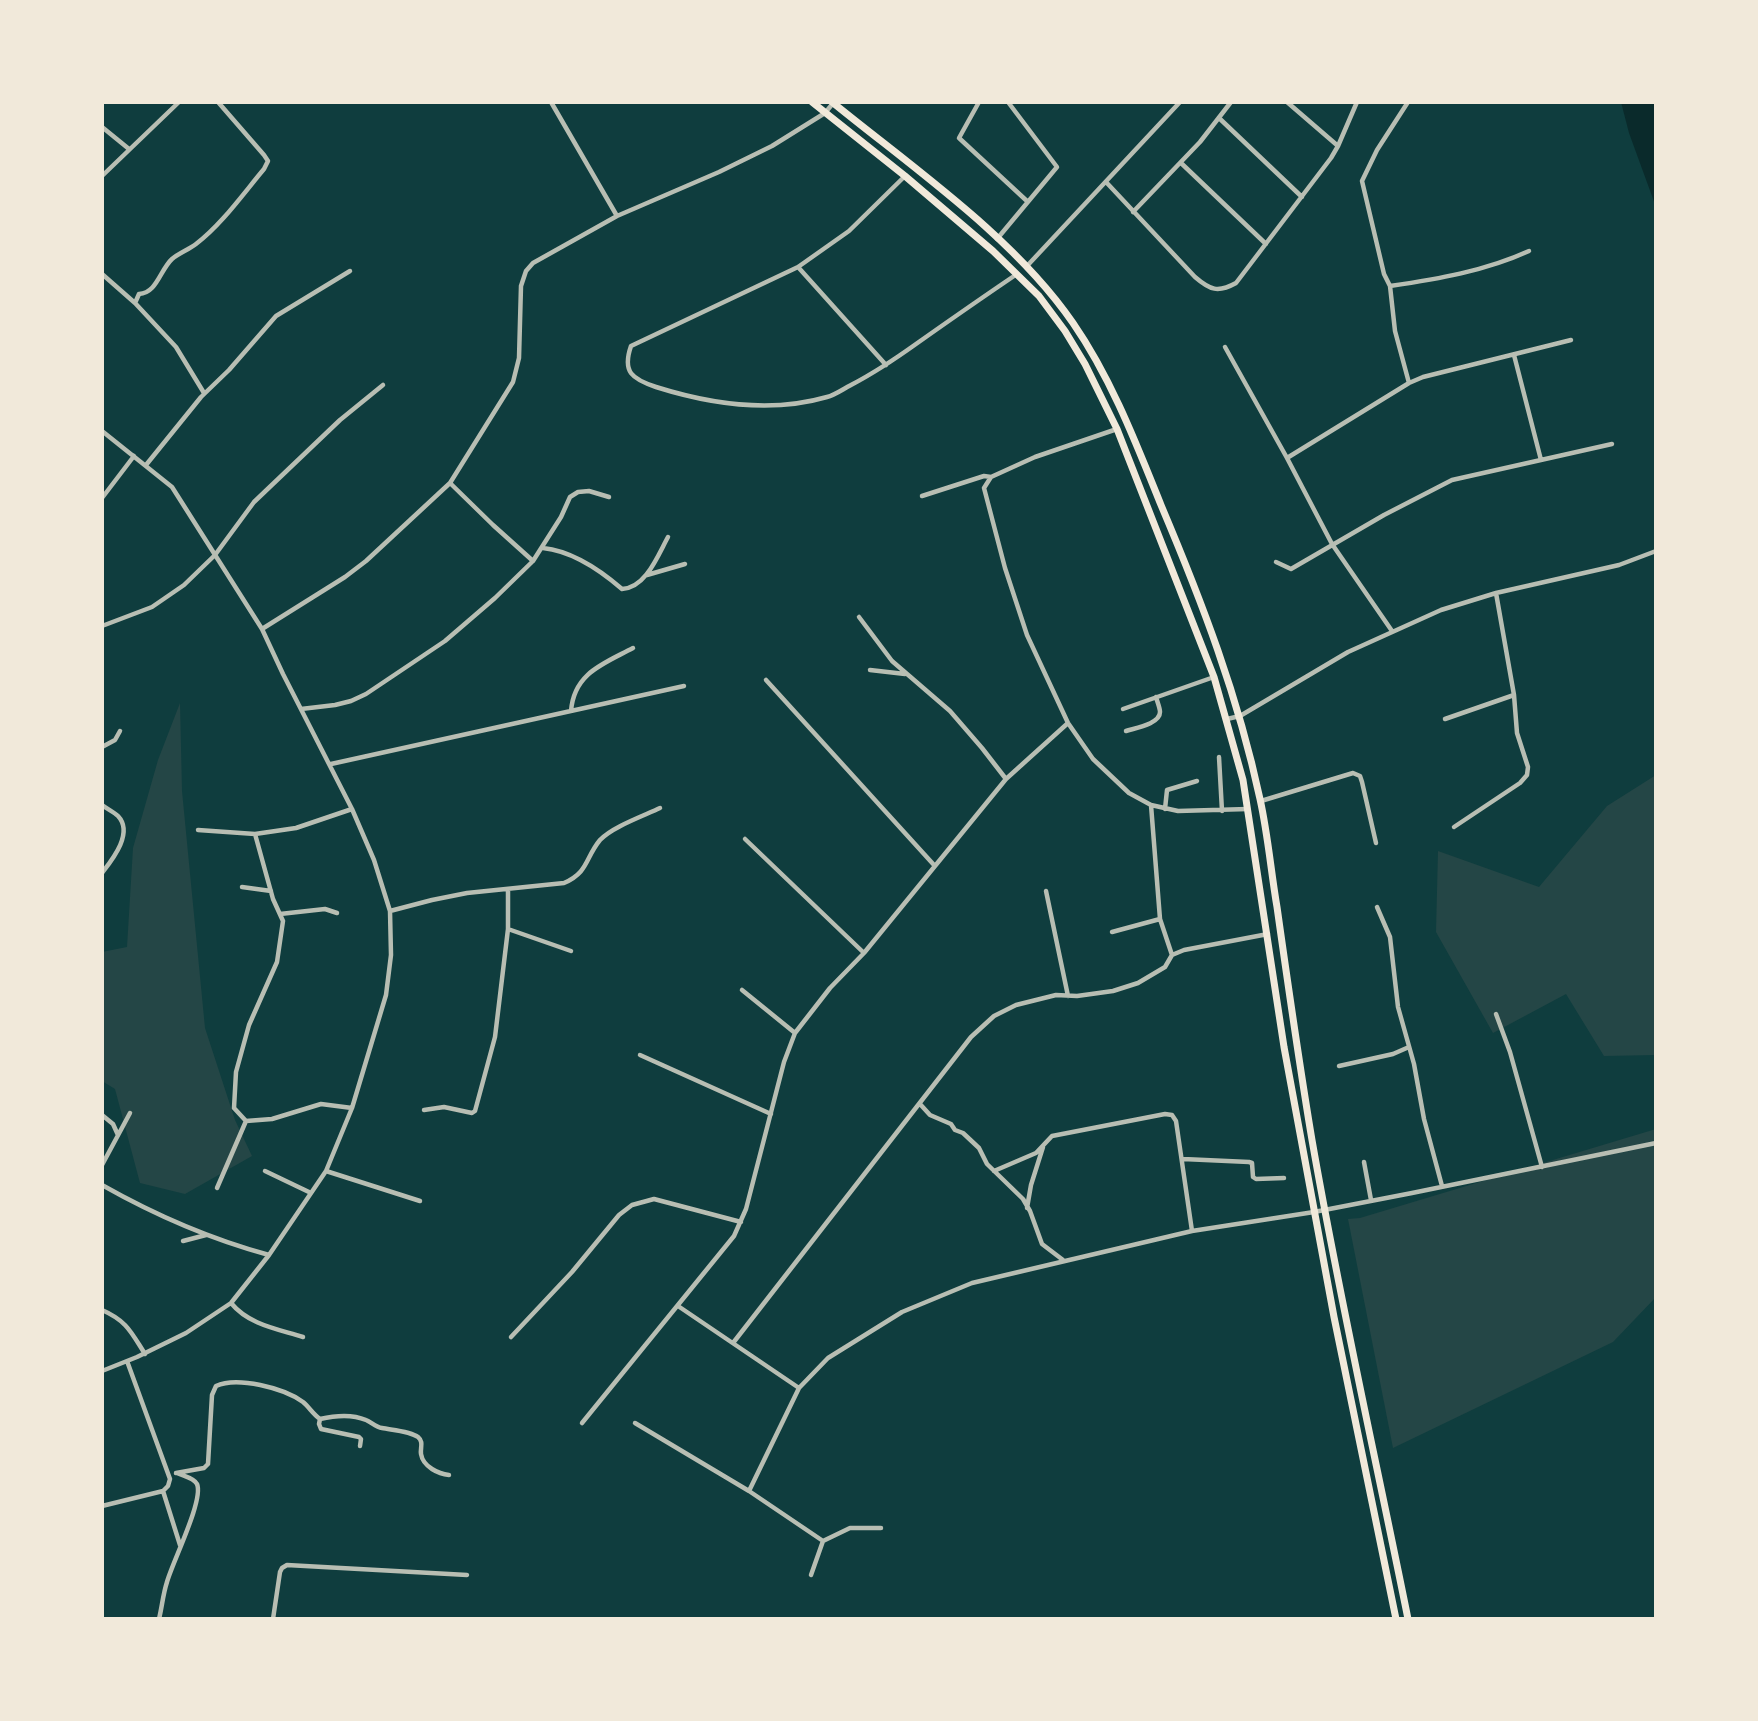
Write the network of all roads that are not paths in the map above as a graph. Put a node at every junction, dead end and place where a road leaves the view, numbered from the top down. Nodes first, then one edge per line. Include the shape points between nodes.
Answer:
1 (178, 102) edge
2 (218, 102) edge
3 (551, 102) edge
4 (812, 102) edge
5 (833, 102) edge
6 (979, 102) edge
7 (1008, 102) edge
8 (1180, 102) edge
9 (1231, 102) edge
10 (1287, 102) edge
11 (1357, 102) edge
12 (1408, 102) edge
13 (825, 113) junction
14 (1219, 118) junction
15 (102, 127) edge
16 (1338, 146) junction
17 (129, 149) junction
18 (1181, 162) junction
19 (102, 176) edge
20 (905, 176) junction
21 (1106, 182) junction
22 (1302, 198) junction
23 (1028, 202) junction
24 (1133, 212) junction
25 (617, 216) junction
26 (998, 239) junction
27 (1266, 244) junction
28 (1529, 251) dead end
29 (1027, 266) junction
30 (798, 267) junction
31 (351, 271) dead end
32 (102, 274) edge
33 (1017, 274) junction
34 (1390, 286) junction
35 (135, 303) junction
36 (1571, 340) dead end
37 (1225, 347) dead end
38 (1514, 355) junction
39 (886, 365) junction
40 (1409, 383) junction
41 (383, 385) dead end
42 (204, 393) junction
43 (1117, 429) junction
44 (102, 431) edge
45 (1612, 444) dead end
46 (134, 456) junction
47 (1287, 458) junction
48 (1541, 460) junction
49 (146, 465) junction
50 (991, 477) junction
51 (450, 483) junction
52 (103, 495) edge
53 (922, 496) dead end
54 (609, 497) dead end
55 (668, 537) dead end
56 (1332, 544) junction
57 (543, 548) junction
58 (1656, 550) edge
59 (215, 555) junction
60 (533, 561) junction
61 (1276, 562) dead end
62 (685, 564) dead end
63 (647, 574) junction
64 (1496, 593) junction
65 (859, 617) dead end
66 (102, 626) edge
67 (262, 629) junction
68 (1392, 631) junction
69 (633, 648) dead end
70 (870, 670) dead end
71 (908, 675) junction
72 (1214, 677) junction
73 (766, 680) dead end
74 (684, 686) dead end
75 (1514, 695) junction
76 (1156, 697) junction
77 (301, 709) junction
78 (1123, 709) dead end
79 (571, 711) junction
80 (1240, 716) junction
81 (1227, 719) junction
82 (1445, 719) dead end
83 (1068, 723) junction
84 (120, 731) dead end
85 (1126, 731) dead end
86 (102, 747) edge
87 (1219, 757) dead end
88 (331, 764) junction
89 (1006, 779) junction
90 (1197, 781) dead end
91 (1261, 801) junction
92 (102, 805) edge
93 (1151, 805) junction
94 (660, 808) dead end
95 (352, 809) junction
96 (1165, 809) junction
97 (1248, 809) junction
98 (1222, 811) junction
99 (1454, 827) dead end
100 (198, 830) dead end
101 (255, 834) junction
102 (745, 839) dead end
103 (1376, 843) dead end
104 (934, 865) junction
105 (102, 873) edge
106 (242, 887) dead end
107 (508, 890) junction
108 (271, 891) junction
109 (1046, 891) dead end
110 (1377, 907) dead end
111 (390, 911) junction
112 (337, 913) dead end
113 (280, 914) junction
114 (1160, 919) junction
115 (508, 929) junction
116 (1112, 932) dead end
117 (1268, 934) junction
118 (572, 951) dead end
119 (864, 952) junction
120 (1172, 955) junction
121 (742, 990) dead end
122 (1068, 996) junction
123 (1496, 1014) dead end
124 (795, 1033) junction
125 (1409, 1047) junction
126 (640, 1055) dead end
127 (1339, 1066) dead end
128 (920, 1104) junction
129 (352, 1108) junction
130 (424, 1110) dead end
131 (130, 1113) dead end
132 (771, 1114) junction
133 (102, 1115) edge
134 (246, 1121) junction
135 (118, 1134) junction
136 (1656, 1143) edge
137 (1044, 1144) junction
138 (1183, 1159) junction
139 (1364, 1162) dead end
140 (102, 1166) edge
141 (1542, 1167) junction
142 (326, 1171) junction
143 (994, 1171) junction
144 (265, 1172) dead end
145 (1284, 1178) dead end
146 (102, 1185) edge
147 (1442, 1186) junction
148 (217, 1188) dead end
149 (311, 1193) junction
150 (1371, 1200) junction
151 (420, 1201) dead end
152 (1028, 1208) junction
153 (1326, 1209) junction
154 (1314, 1212) junction
155 (741, 1222) junction
156 (1192, 1231) junction
157 (206, 1235) junction
158 (183, 1241) dead end
159 (269, 1255) junction
160 (1063, 1260) junction
161 (231, 1303) junction
162 (678, 1306) junction
163 (102, 1310) edge
164 (303, 1337) dead end
165 (511, 1337) dead end
166 (733, 1343) junction
167 (145, 1354) junction
168 (127, 1361) junction
169 (102, 1371) edge
170 (799, 1388) junction
171 (320, 1419) junction
172 (582, 1423) dead end
173 (635, 1423) dead end
174 (360, 1446) dead end
175 (168, 1472) junction
176 (176, 1473) junction
177 (449, 1475) dead end
178 (163, 1491) junction
179 (749, 1491) junction
180 (102, 1506) edge
181 (881, 1528) dead end
182 (823, 1541) junction
183 (180, 1545) junction
184 (467, 1575) dead end
185 (811, 1575) dead end
186 (159, 1619) edge
187 (273, 1619) edge
188 (1396, 1619) edge
189 (1408, 1619) edge

1 - 17 street
2 - 35 street via 268,161 228,212 196,244 173,258 152,290 139,294
3 - 25 street
4 - 13 main road
5 - 13 street
5 - 26 main road
6 - 23 street via 959,138
7 - 23 street via 1057,168
8 - 21 street
9 - 14 street
10 - 16 street
11 - 16 street
12 - 34 street via 1362,181
13 - 20 main road
13 - 25 street via 730,167
14 - 18 street
14 - 22 street
15 - 17 street
16 - 22 street
17 - 19 street
18 - 24 street
18 - 27 street
20 - 30 street via 849,231
20 - 33 main road
21 - 24 street
21 - 29 street
22 - 27 street
23 - 26 street
24 - 27 street via 1207,287 1224,290 1236,283
25 - 51 street via 533,263 526,271 521,286 519,358 513,382
26 - 29 main road
28 - 34 street via 1464,273
29 - 80 main road via 1073,323 1107,381 1195,586
30 - 39 street
30 - 39 street via 631,346 626,364 630,373 656,387 702,399 770,406 829,397
31 - 42 street via 276,316
32 - 35 street
33 - 39 street
33 - 43 main road via 1065,331
34 - 40 street via 1395,331
35 - 42 street via 176,347
36 - 38 street
37 - 47 street
38 - 40 street
38 - 48 street
40 - 47 street
41 - 59 street via 254,502
42 - 49 street
43 - 50 street via 1035,457
43 - 72 main road
44 - 46 street
45 - 48 street
46 - 49 street
46 - 52 street
47 - 56 street
48 - 56 street via 1452,480
49 - 59 street via 172,487
50 - 53 street
50 - 83 street via 984,488 1008,579 1027,635
51 - 60 street
51 - 67 street via 366,561
54 - 57 street via 589,491 570,497
55 - 63 street
56 - 61 street via 1291,569
56 - 68 street
57 - 60 street
57 - 63 street via 571,556 622,589 630,589
58 - 64 street via 1619,565
59 - 66 street via 184,585 152,607
59 - 67 street
60 - 77 street via 445,641 366,694 335,705
62 - 63 street
64 - 68 street
64 - 75 street
65 - 71 street via 884,652
67 - 77 street
68 - 80 street via 1348,652
69 - 79 street via 589,672 572,698
70 - 71 street
71 - 89 street via 955,717
72 - 76 street
72 - 81 main road
73 - 104 street
74 - 79 street
75 - 82 street
75 - 99 street via 1517,733 1527,775
76 - 78 street
76 - 85 street via 1159,716
77 - 88 street
79 - 88 street
80 - 81 street
80 - 91 main road
81 - 97 main road
83 - 89 street
83 - 93 street via 1093,759 1129,793
84 - 86 street via 115,740
87 - 98 street
88 - 95 street
89 - 104 street
90 - 96 street via 1167,790
91 - 103 street via 1353,772 1362,782
91 - 153 main road via 1297,1048
92 - 105 street via 123,822 118,851
93 - 96 street
93 - 114 street
94 - 107 street via 607,834 576,877 564,883
95 - 101 street via 296,828
95 - 111 street
96 - 98 street
97 - 98 street
97 - 117 main road
100 - 101 street
101 - 108 street
102 - 119 street
104 - 119 street
106 - 108 street
107 - 111 street via 467,893
107 - 115 street
108 - 113 street
109 - 122 street
110 - 125 street via 1390,937 1398,1007
111 - 129 street via 391,955 386,995
112 - 113 street via 325,909
113 - 134 street via 283,921 277,962 249,1025 236,1072 234,1108
114 - 116 street
114 - 120 street
115 - 118 street
115 - 130 street via 495,1037 475,1111 444,1107
117 - 120 street
117 - 154 main road
119 - 124 street
120 - 122 street via 1165,967 1138,983 1113,991
121 - 124 street
122 - 128 street via 1016,1005 994,1016 971,1037
123 - 141 street
124 - 132 street
125 - 127 street
125 - 147 street
126 - 132 street
128 - 143 street via 979,1148
128 - 166 street
129 - 134 street via 321,1104 272,1119
129 - 142 street
131 - 135 street
132 - 155 street
133 - 135 street
134 - 148 street
135 - 140 street
136 - 141 street
137 - 138 street via 1052,1136 1166,1114 1176,1120
137 - 143 street via 1036,1153
137 - 152 street via 1030,1185
138 - 145 street via 1249,1162 1256,1179
138 - 156 street
139 - 150 street
141 - 147 street
142 - 149 street
142 - 151 street
143 - 152 street
144 - 149 street
146 - 157 street
147 - 150 street
149 - 159 street
150 - 153 street
152 - 160 street via 1042,1244
153 - 154 street
153 - 189 main road
154 - 156 street
154 - 188 main road
155 - 162 street
155 - 165 street via 654,1198 632,1205
156 - 160 street
157 - 158 street
157 - 159 street
159 - 161 street
160 - 170 street via 972,1283 902,1312 828,1358
161 - 164 street via 249,1319
161 - 167 street
162 - 166 street
162 - 172 street
163 - 167 street via 126,1324
166 - 170 street
167 - 168 street
168 - 169 street
168 - 175 street
170 - 179 street
171 - 174 street via 321,1429 359,1437
171 - 176 street via 303,1402 284,1393 248,1382 223,1382 212,1395 208,1464
171 - 177 street via 362,1418 381,1428 418,1436 426,1465
173 - 179 street
175 - 176 street
175 - 178 street via 170,1479
176 - 183 street via 194,1480 198,1486
178 - 180 street
178 - 183 street
179 - 182 street
181 - 182 street via 850,1528
182 - 185 street
183 - 186 street
184 - 187 street via 287,1565 280,1572

